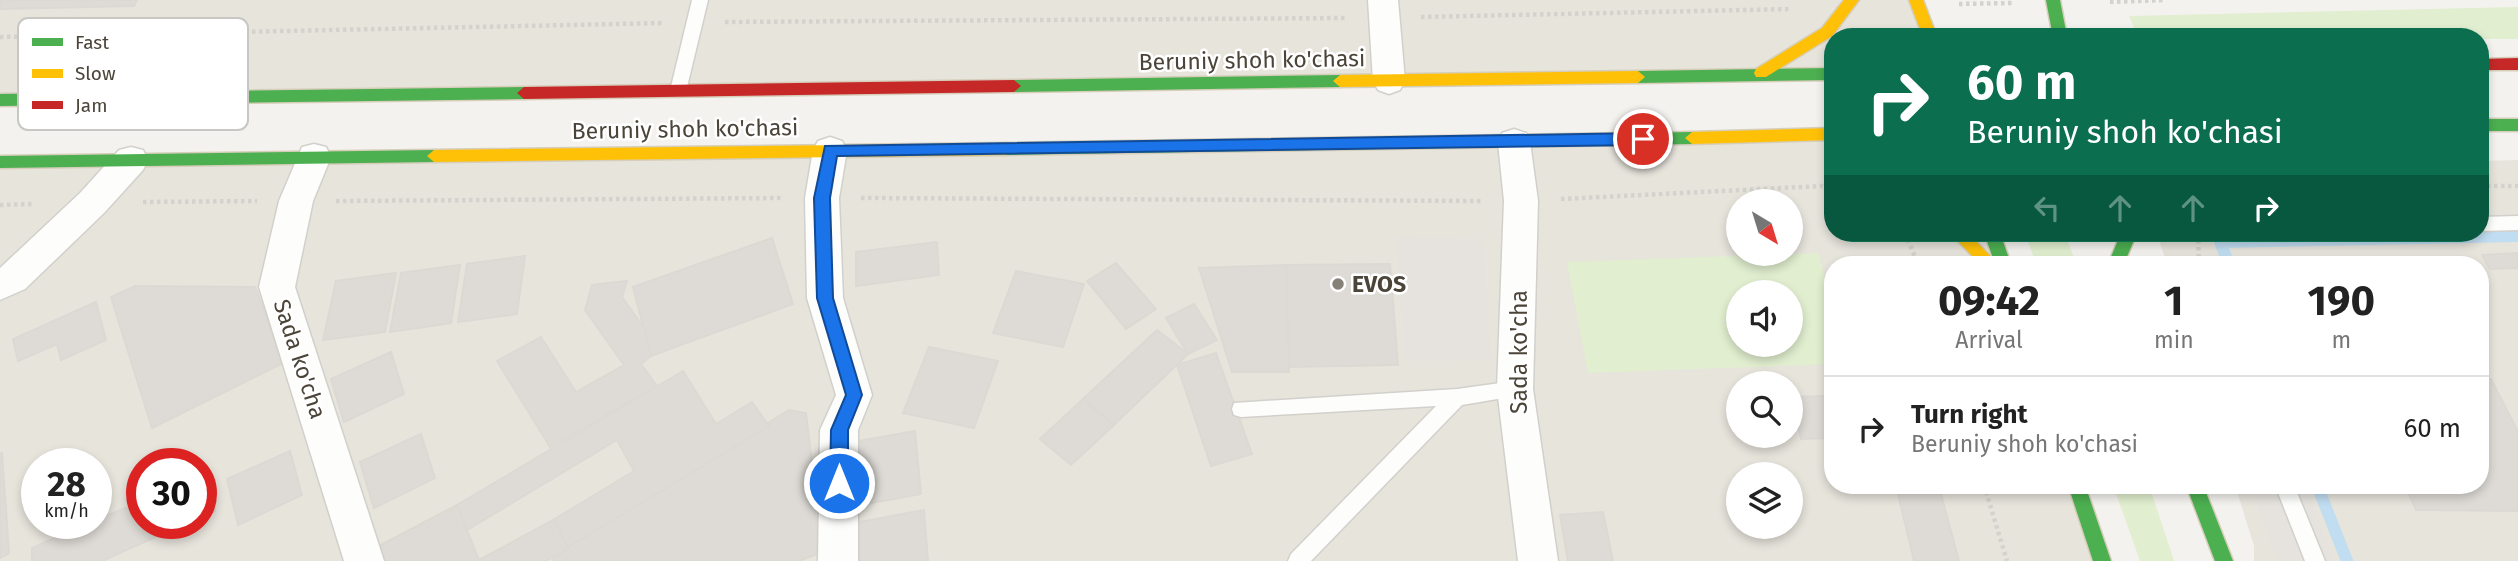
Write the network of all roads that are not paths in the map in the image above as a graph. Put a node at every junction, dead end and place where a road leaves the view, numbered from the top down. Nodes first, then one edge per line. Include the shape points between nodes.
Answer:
1 (700, 0) edge
2 (1852, 0) edge
3 (1916, 0) edge
4 (2053, 0) edge
5 (1384, 9) edge
6 (1830, 28) edge
7 (1927, 28) edge
8 (2058, 28) edge
9 (1824, 34) edge
10 (2518, 64) edge
11 (2489, 65) edge
12 (1761, 73) junction
13 (1824, 74) edge
14 (1389, 81) junction
15 (678, 91) junction
16 (248, 97) edge
17 (0, 100) edge
18 (18, 100) edge
19 (2489, 125) edge
20 (2518, 125) edge
21 (1824, 134) edge
22 (1771, 136) junction
23 (1514, 142) junction
24 (1821, 149) dead end
25 (830, 150) junction
26 (314, 157) junction
27 (131, 160) junction
28 (0, 162) edge
29 (2518, 223) edge
30 (2489, 224) edge
31 (1967, 242) edge
32 (2108, 243) dead end
33 (1982, 256) edge
34 (2112, 256) edge
35 (0, 285) edge
36 (1515, 389) junction
37 (1457, 397) junction
38 (1241, 410) dead end
39 (2080, 494) edge
40 (2198, 494) edge
41 (2289, 494) edge
42 (364, 561) edge
43 (838, 561) edge
44 (1298, 561) edge
45 (1538, 561) edge
46 (2102, 561) edge
47 (2224, 561) edge
48 (2315, 561) edge

1 - 15 lane
2 - 6 main road
3 - 7 main road
4 - 8 main road
5 - 14 street
9 - 12 main road
10 - 11 main road
12 - 13 main road, Beruniy shoh ko'chasi
12 - 14 main road, Beruniy shoh ko'chasi
14 - 15 main road, Beruniy shoh ko'chasi
15 - 16 main road, Beruniy shoh ko'chasi
17 - 18 main road, Beruniy shoh ko'chasi
19 - 20 main road
21 - 22 main road, Beruniy shoh ko'chasi
22 - 23 main road, Beruniy shoh ko'chasi
22 - 24 main road
23 - 25 main road, Beruniy shoh ko'chasi
23 - 36 street, Sada ko'cha via 1521,201
25 - 26 main road, Beruniy shoh ko'chasi
25 - 43 street via 822,198 825,298 854,395 839,430
26 - 27 main road, Beruniy shoh ko'chasi
26 - 42 street, Sada ko'cha via 296,201 276,287
27 - 28 main road, Beruniy shoh ko'chasi
27 - 35 street via 92,203
29 - 30 lane
31 - 33 main road
32 - 34 main road
36 - 37 lane
36 - 45 street, Sada ko'cha
37 - 38 lane
37 - 44 lane
39 - 46 main road
40 - 47 main road
41 - 48 lane

